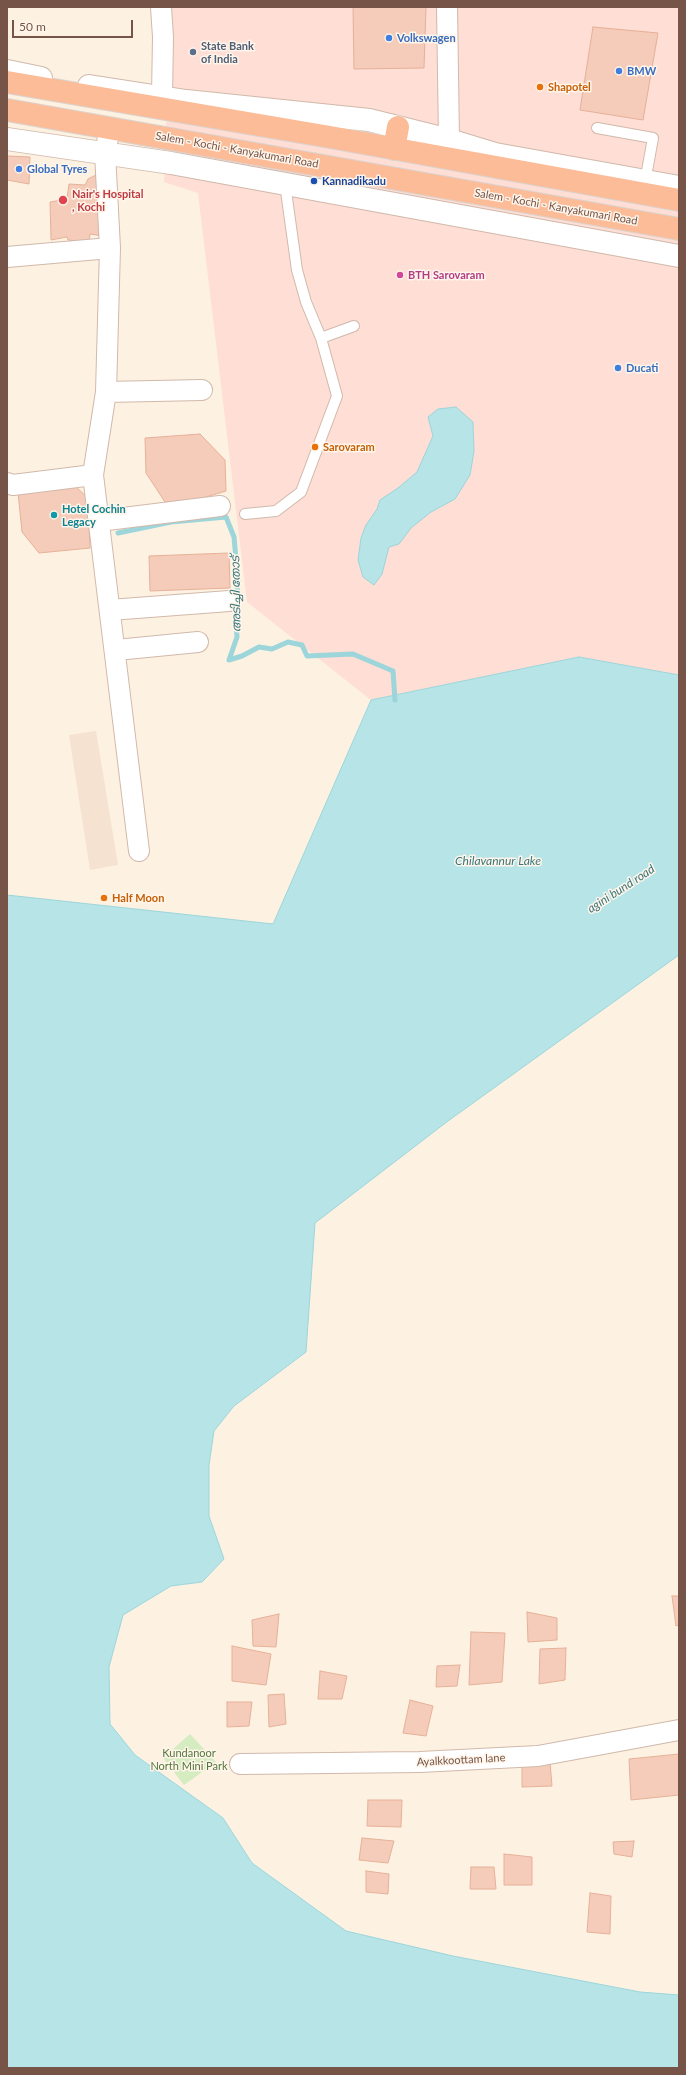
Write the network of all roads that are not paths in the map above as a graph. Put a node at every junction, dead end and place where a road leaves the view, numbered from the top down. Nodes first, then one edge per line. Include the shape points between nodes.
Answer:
1 (161, 7) edge
2 (447, 7) edge
3 (7, 71) edge
4 (7, 82) edge
5 (162, 96) junction
6 (7, 110) edge
7 (398, 127) junction
8 (110, 128) junction
9 (596, 128) dead end
10 (7, 139) edge
11 (449, 140) junction
12 (394, 149) junction
13 (105, 153) junction
14 (646, 182) junction
15 (284, 184) junction
16 (595, 185) junction
17 (679, 187) edge
18 (679, 200) edge
19 (591, 213) junction
20 (679, 229) edge
21 (110, 248) junction
22 (679, 256) edge
23 (7, 257) edge
24 (354, 326) dead end
25 (321, 338) junction
26 (202, 390) dead end
27 (106, 392) junction
28 (93, 475) junction
29 (7, 483) edge
30 (220, 506) dead end
31 (245, 514) dead end
32 (99, 521) junction
33 (229, 601) dead end
34 (110, 610) junction
35 (198, 642) dead end
36 (116, 650) junction
37 (139, 851) dead end
38 (679, 1730) edge
39 (240, 1764) dead end

1 - 5 street
2 - 11 street
3 - 5 street via 59,82
4 - 12 highway
5 - 7 street via 220,105 331,115
6 - 8 highway, Salem - Kochi - Kanyakumari Road
7 - 11 street
7 - 12 highway
8 - 13 street
8 - 19 highway, Salem - Kochi - Kanyakumari Road
9 - 14 lane via 653,138
10 - 13 street
11 - 14 street via 494,154
12 - 16 highway
13 - 15 street
13 - 21 street
14 - 17 street
15 - 22 street
15 - 25 lane via 297,270 306,302
16 - 18 highway
16 - 19 highway
19 - 20 highway, Salem - Kochi - Kanyakumari Road
21 - 23 street
21 - 27 street
24 - 25 lane
25 - 31 lane via 338,396 301,492 276,511
26 - 27 street
27 - 28 street
28 - 29 street via 13,485
28 - 32 street
30 - 32 street
32 - 34 street
33 - 34 street
34 - 36 street
35 - 36 street
36 - 37 street
38 - 39 street, Ayalkkoottam lane via 538,1756 420,1762

